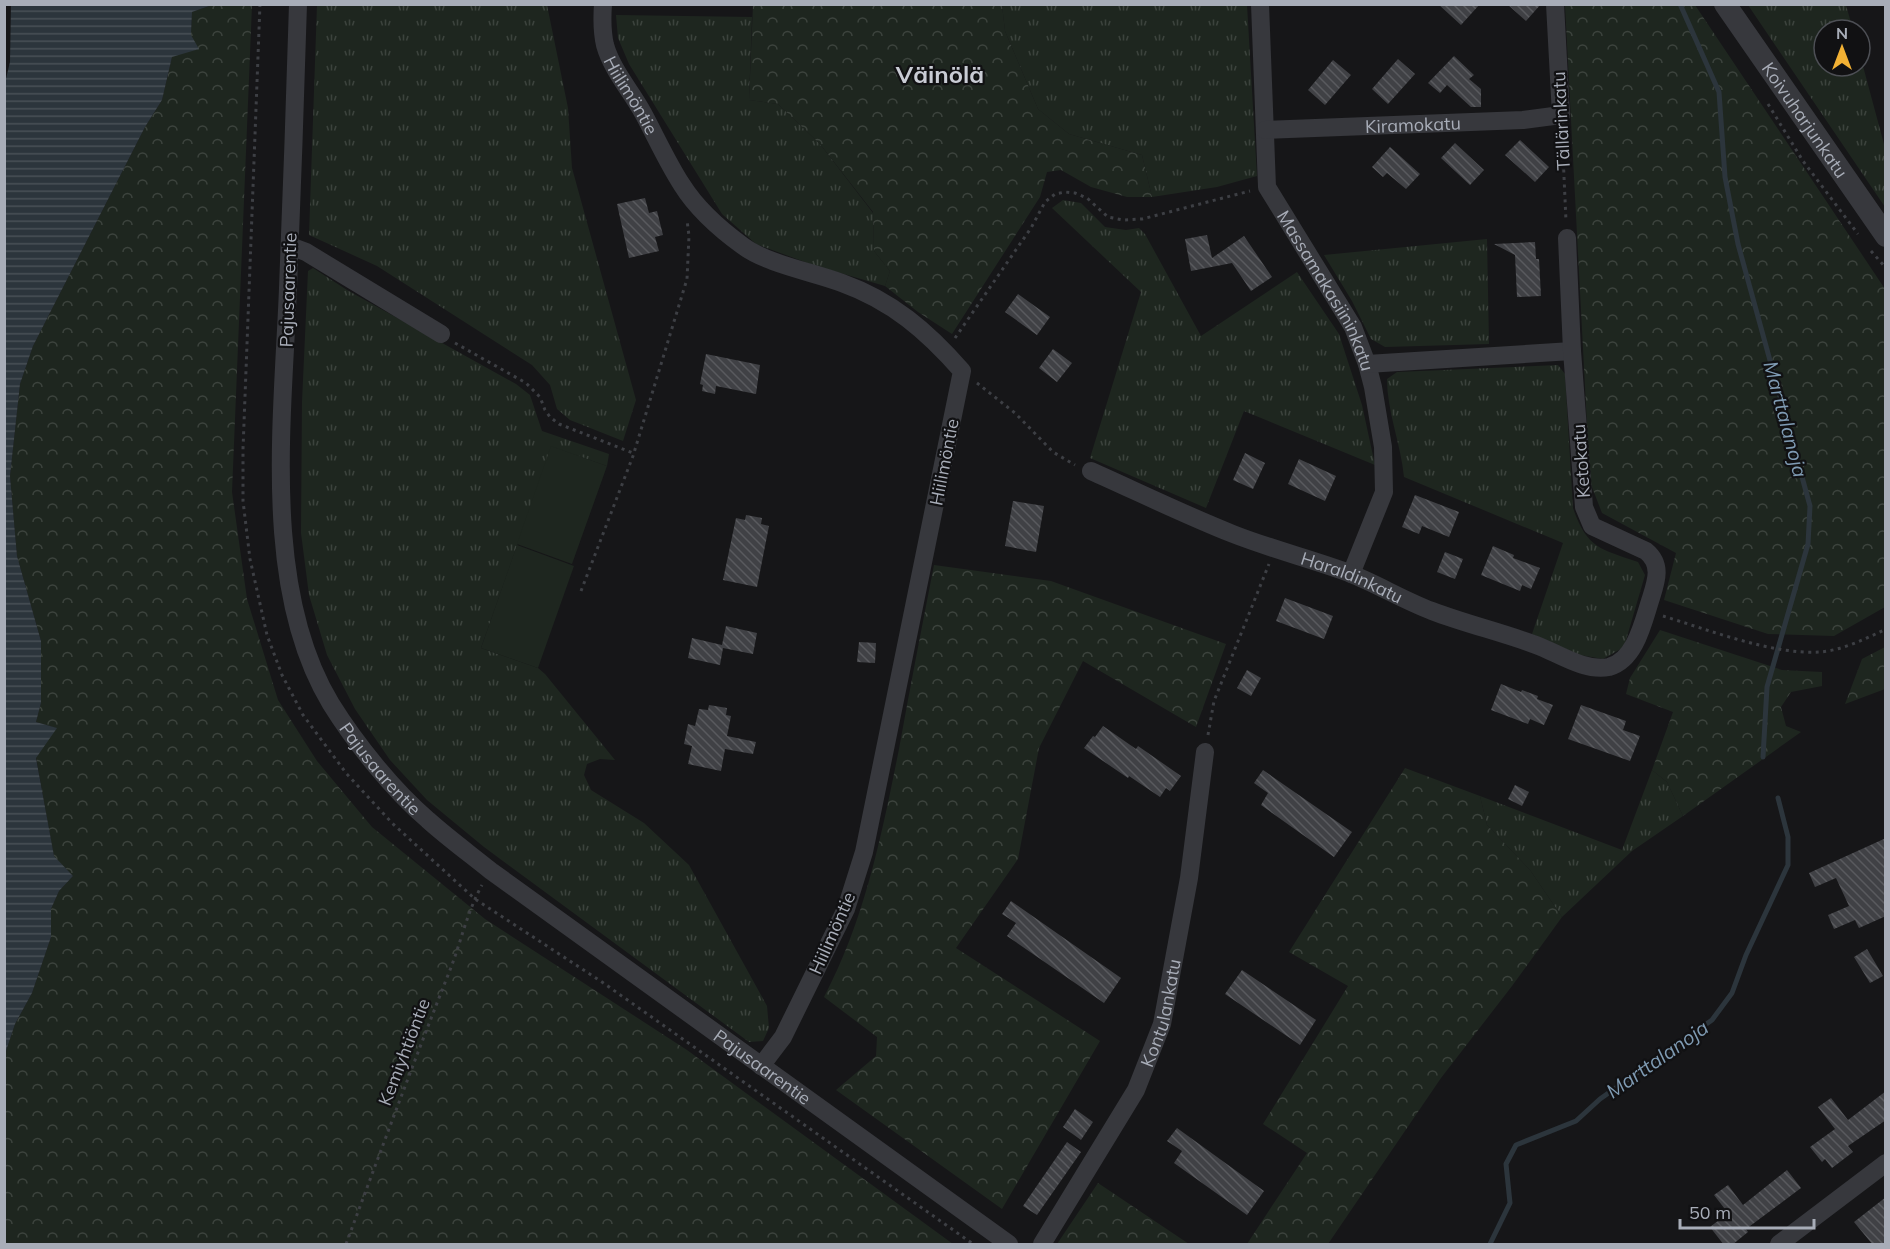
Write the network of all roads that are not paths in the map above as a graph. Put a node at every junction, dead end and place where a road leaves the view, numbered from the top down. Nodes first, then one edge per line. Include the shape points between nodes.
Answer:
1 (298, 4) edge
2 (603, 4) edge
3 (1260, 4) edge
4 (1555, 4) edge
5 (1725, 4) edge
6 (1561, 115) joint
7 (1265, 130) junction
8 (1886, 236) edge
9 (1567, 238) road end
10 (290, 246) junction
11 (441, 334) road end
12 (1572, 351) junction
13 (1367, 364) junction
14 (1091, 471) road end
15 (1351, 574) junction
16 (1616, 664) joint
17 (1205, 752) road end
18 (761, 1066) junction
19 (1886, 1162) edge
20 (1009, 1245) edge
21 (1042, 1245) edge
22 (1779, 1245) edge

1 - 10 street, Pajusaarentie
2 - 18 street, Hiilimöntie via 603,34 611,60 682,185 702,210 757,255 862,291 920,327 962,370 864,852 846,909 783,1037
3 - 7 street, Massamakasiininkatu
4 - 6 street, Tällärinkatu
5 - 8 street, Koivuharjunkatu
6 - 7 street, Kiramokatu via 1523,120
7 - 13 street, Massamakasiininkatu via 1267,187 1353,327
9 - 12 street, Ketokatu
10 - 11 street
10 - 18 street, Pajusaarentie via 281,456 282,532 291,602 308,654 331,704 373,762 426,819 491,871
12 - 13 street
12 - 16 street, Ketokatu via 1584,507 1592,526 1638,546 1651,555 1657,567 1657,582 1629,654
13 - 15 street, Massamakasiininkatu via 1383,447 1385,483 1382,500
14 - 15 street, Haraldinkatu via 1225,530
15 - 16 street, Haraldinkatu via 1423,608 1532,643 1584,665 1598,668
17 - 21 street, Kontulankatu via 1189,878 1161,1024 1136,1090
18 - 20 street, Pajusaarentie
19 - 22 street

